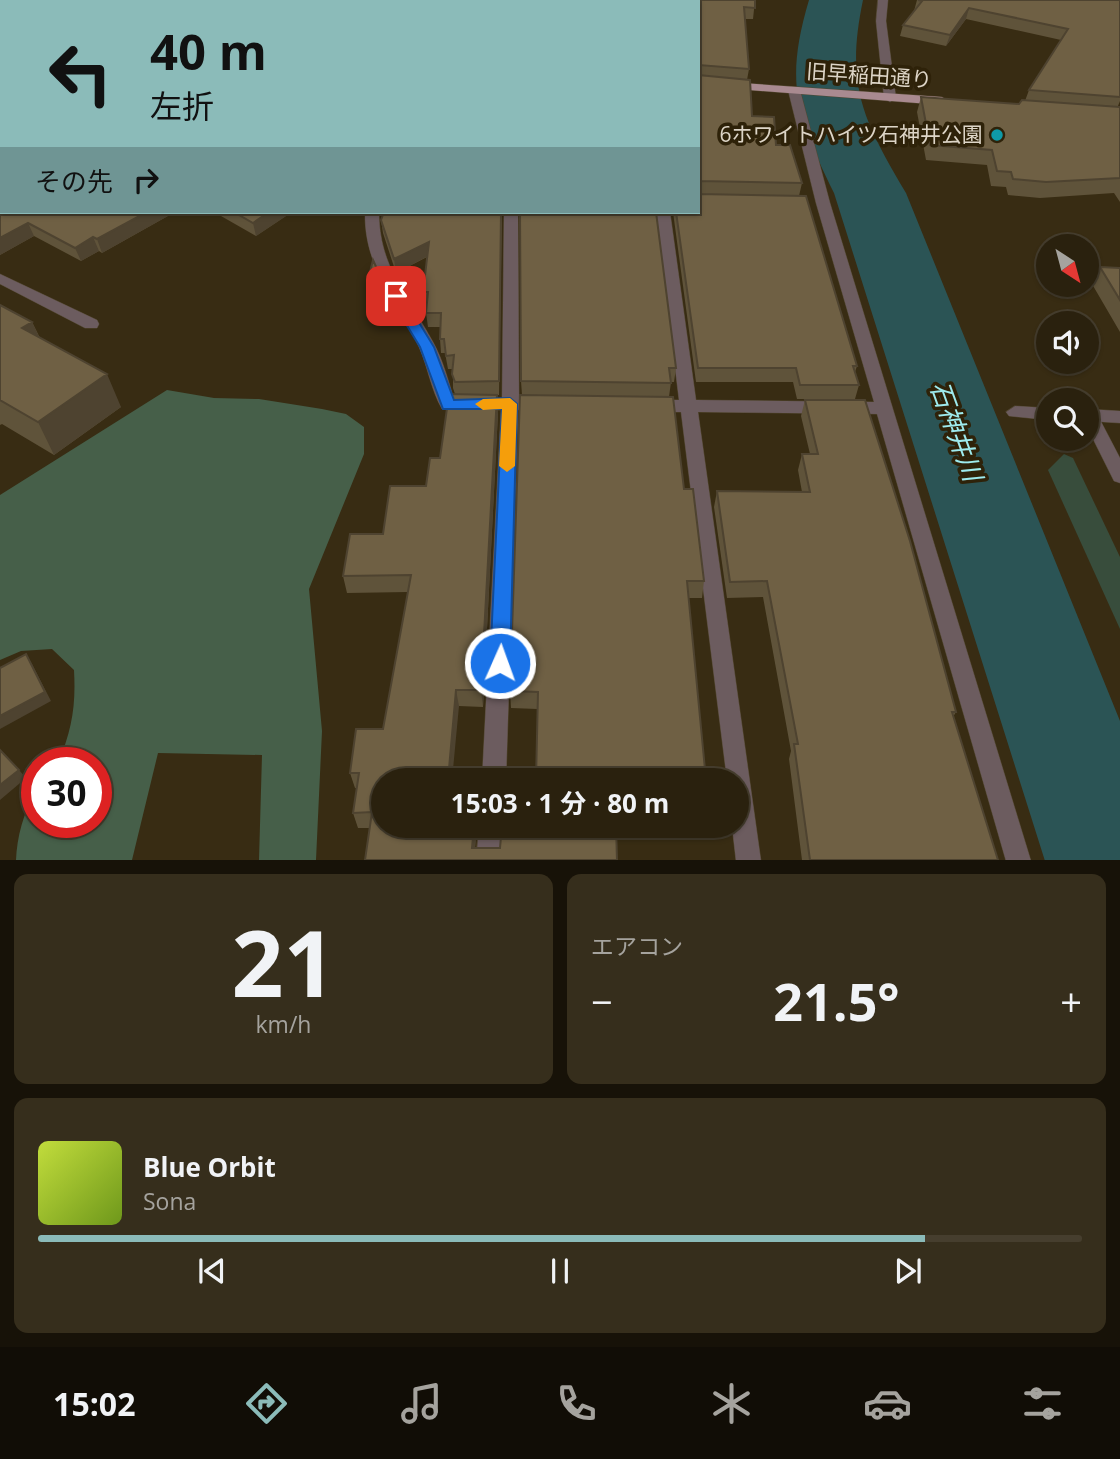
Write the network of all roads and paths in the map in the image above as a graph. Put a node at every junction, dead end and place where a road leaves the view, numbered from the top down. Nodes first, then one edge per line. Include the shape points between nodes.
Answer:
1 (883, 0) edge
2 (700, 83) edge
3 (799, 90) junction
4 (890, 97) junction
5 (956, 103) edge
6 (372, 214) edge
7 (511, 214) edge
8 (663, 214) edge
9 (0, 278) edge
10 (91, 324) dead end
11 (510, 404) junction
12 (537, 404) edge
13 (635, 406) edge
14 (690, 407) junction
15 (885, 408) junction
16 (1014, 412) dead end
17 (1036, 413) edge
18 (1099, 416) edge
19 (1120, 417) edge
20 (1099, 437) edge
21 (1120, 477) edge
22 (495, 768) edge
23 (490, 838) edge
24 (488, 860) edge
25 (748, 860) edge
26 (1019, 860) edge

1 - 4 street via 881,21
2 - 3 main road, 旧早稲田通り
3 - 4 main road, 旧早稲田通り
3 - 15 street via 816,203
4 - 5 main road, 旧早稲田通り
6 - 11 street via 370,233 383,272 427,347 448,405
7 - 11 street
8 - 14 street
9 - 10 street
11 - 12 street
11 - 22 street
13 - 14 street
14 - 15 street
14 - 25 street
15 - 26 street
16 - 17 street
18 - 19 street
20 - 21 street
23 - 24 street

